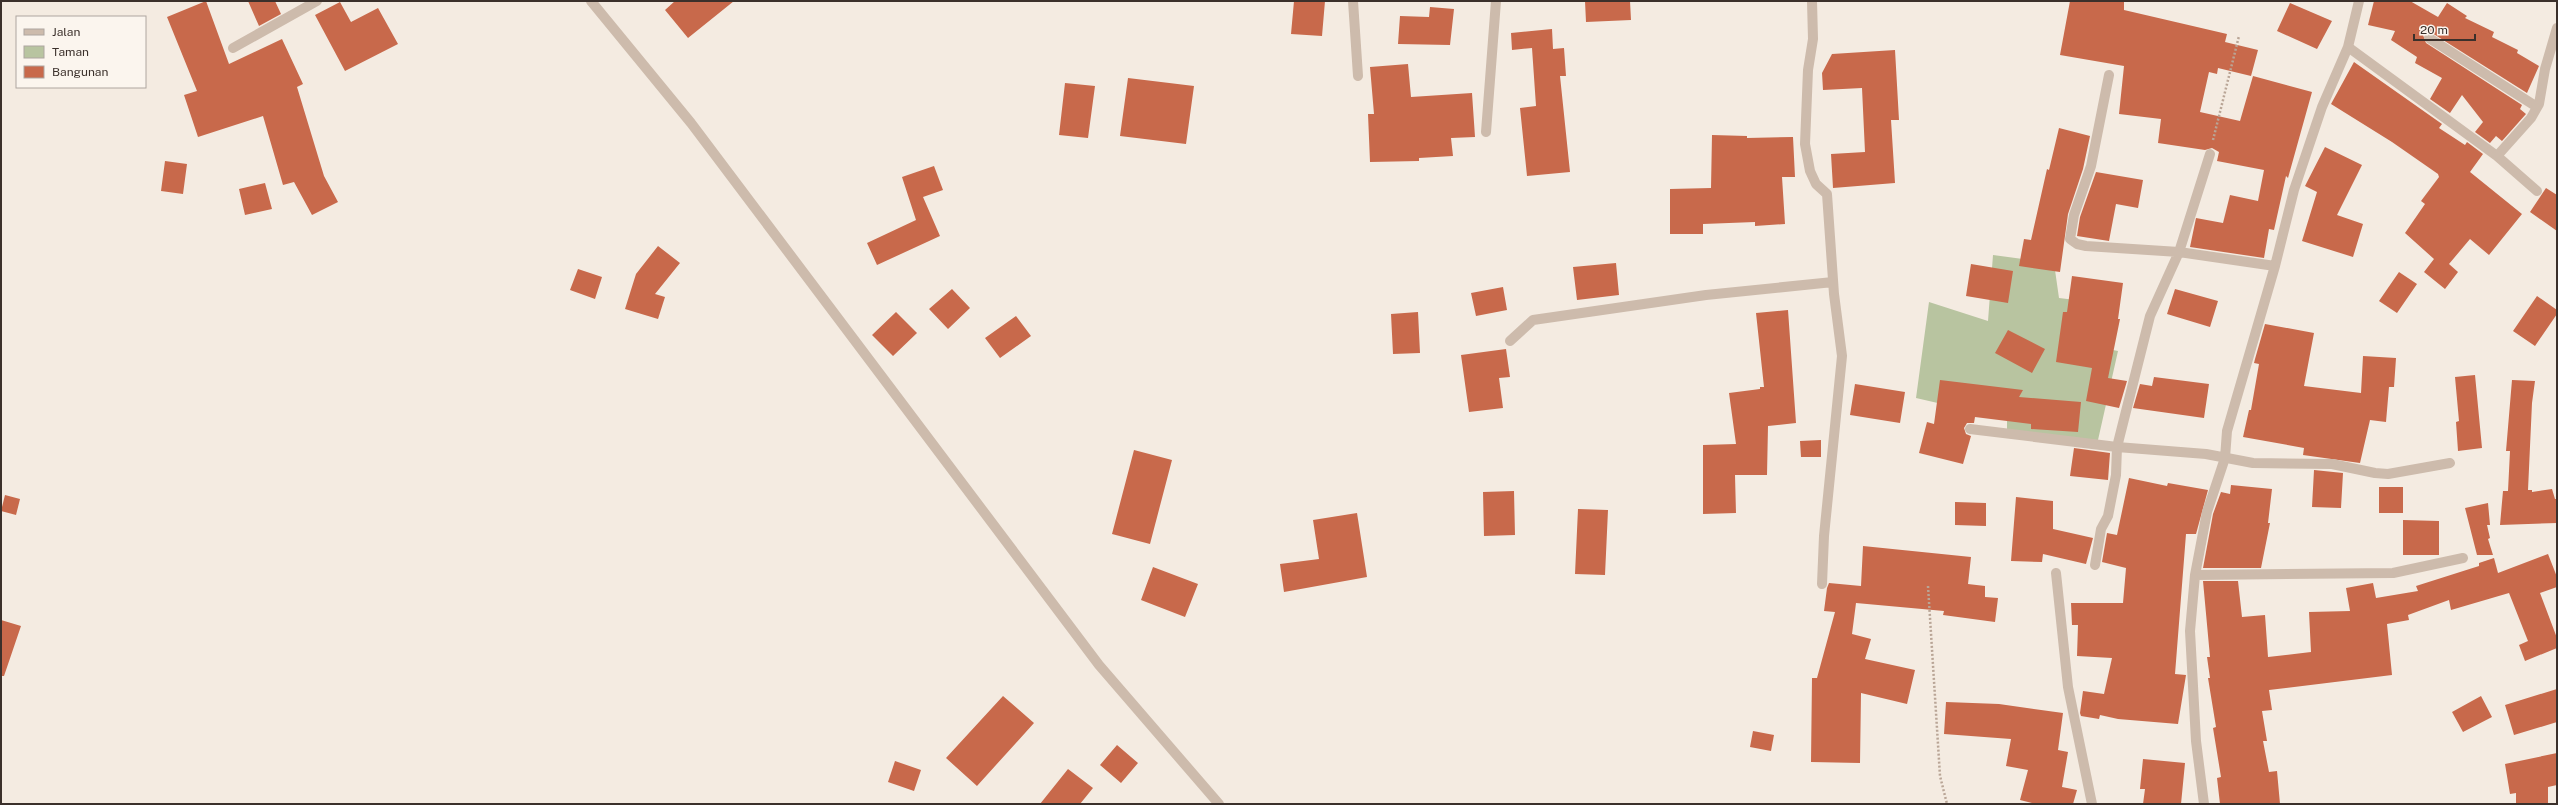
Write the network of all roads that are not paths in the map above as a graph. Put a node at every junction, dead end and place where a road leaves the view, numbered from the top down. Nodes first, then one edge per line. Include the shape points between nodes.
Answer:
1 (317, 1) edge
2 (591, 1) edge
3 (1353, 1) edge
4 (1496, 1) edge
5 (1812, 1) edge
6 (2359, 1) edge
7 (2557, 28) edge
8 (2429, 38) dead end
9 (2348, 47) junction
10 (233, 48) dead end
11 (1358, 76) dead end
12 (2109, 76) dead end
13 (2537, 107) junction
14 (1486, 132) dead end
15 (2210, 154) road end
16 (2497, 156) junction
17 (2537, 191) dead end
18 (2179, 252) junction
19 (2275, 266) junction
20 (1833, 282) junction
21 (1510, 341) dead end
22 (1970, 429) dead end
23 (2116, 447) junction
24 (2225, 458) junction
25 (2450, 463) dead end
26 (2463, 558) dead end
27 (2095, 565) dead end
28 (2056, 573) dead end
29 (2195, 575) junction
30 (1822, 584) dead end
31 (1219, 804) edge
32 (2092, 804) edge
33 (2204, 804) edge

1 - 10 street
2 - 31 street via 691,123 1099,665
3 - 11 street
4 - 14 street
5 - 20 street via 1813,39 1808,70 1805,144 1810,171 1816,184 1827,194
6 - 9 street
7 - 13 street via 2550,45
8 - 13 street
9 - 16 street
9 - 19 street via 2322,107 2294,190
12 - 18 street via 2091,166 2074,215 2070,239 2086,246
13 - 16 street
15 - 18 street
16 - 17 street
18 - 19 street
18 - 23 street via 2150,316
19 - 24 street via 2227,431
20 - 21 street via 1706,295 1534,320
20 - 30 street via 1842,356 1824,536
22 - 23 street
23 - 24 street via 2206,454
23 - 27 street via 2116,475 2108,516 2101,529
24 - 25 street via 2253,463 2332,464 2376,474
24 - 29 street via 2207,512
26 - 29 street via 2393,573
28 - 32 street via 2068,687
29 - 33 street via 2190,631 2196,741

